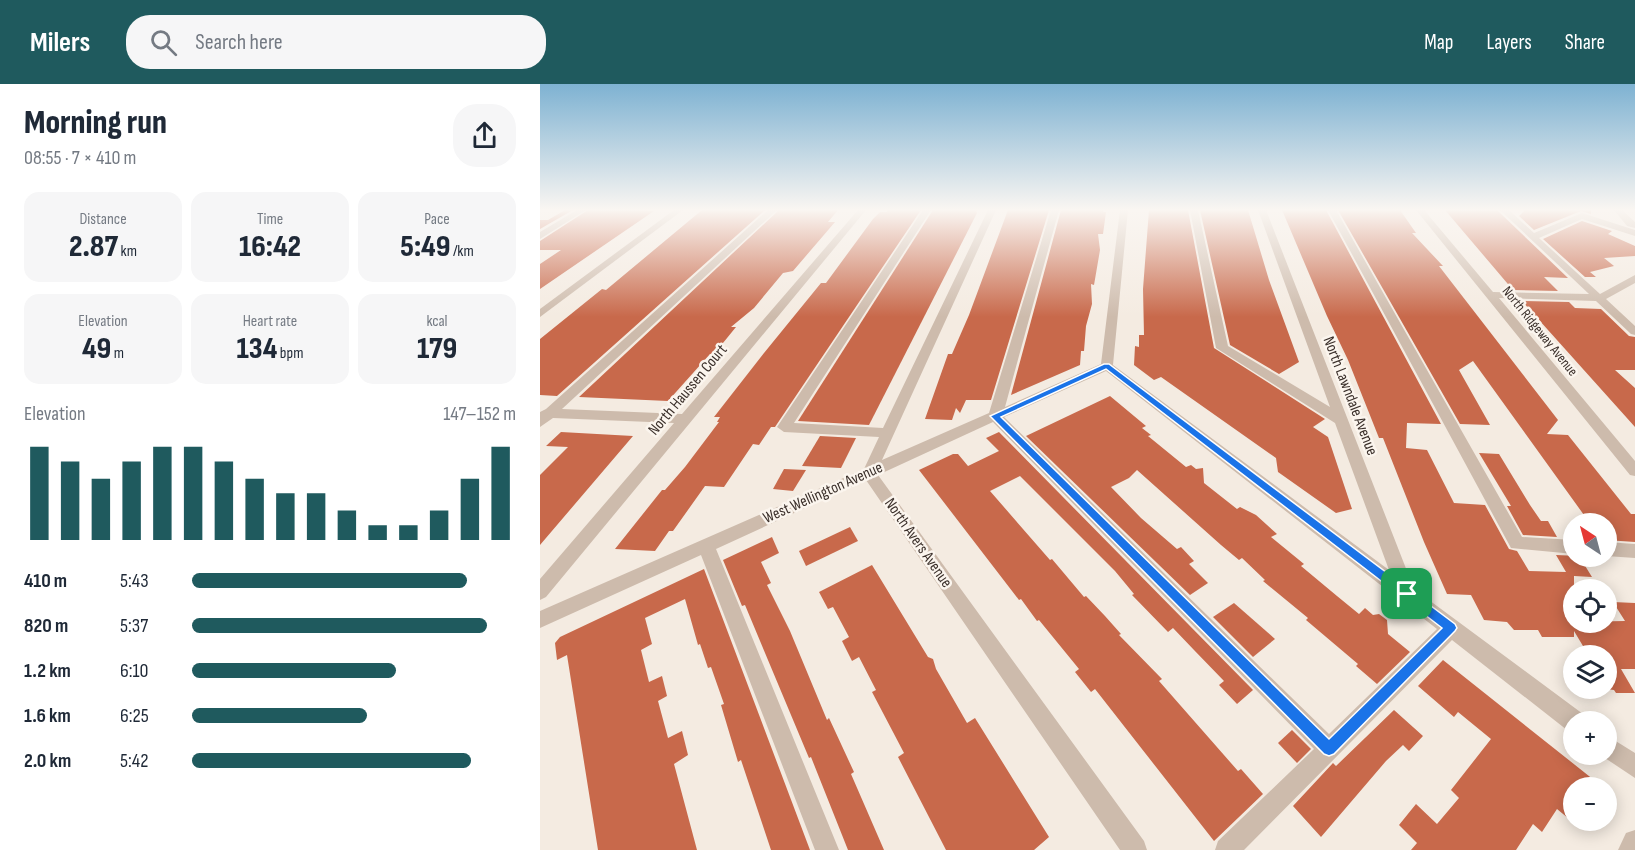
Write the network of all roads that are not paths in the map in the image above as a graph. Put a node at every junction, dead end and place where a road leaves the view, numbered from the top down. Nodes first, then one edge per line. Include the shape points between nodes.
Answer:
1 (631, 246) edge
2 (732, 246) edge
3 (832, 246) edge
4 (903, 246) edge
5 (975, 246) edge
6 (1045, 246) edge
7 (1120, 246) edge
8 (1201, 246) edge
9 (1275, 246) edge
10 (1352, 246) edge
11 (1450, 246) edge
12 (1542, 246) edge
13 (1635, 278) edge
14 (1491, 295) junction
15 (1598, 298) junction
16 (540, 314) edge
17 (1635, 332) edge
18 (1107, 366) junction
19 (543, 416) edge
20 (995, 416) junction
21 (686, 419) junction
22 (1341, 420) junction
23 (887, 433) junction
24 (1635, 471) edge
25 (869, 473) junction
26 (706, 546) junction
27 (1563, 546) edge
28 (1617, 550) edge
29 (1635, 551) edge
30 (540, 592) edge
31 (1407, 594) junction
32 (540, 620) edge
33 (1451, 628) junction
34 (1563, 713) edge
35 (1329, 749) junction
36 (1617, 754) edge
37 (1635, 767) edge
38 (1635, 842) edge
39 (827, 850) edge
40 (1135, 850) edge
41 (1227, 850) edge
42 (1630, 850) edge

1 - 16 street
2 - 19 street
3 - 21 street, North Haussen Court
4 - 23 street via 784,427
5 - 23 street
6 - 20 street
7 - 18 street
8 - 22 street via 1222,348
9 - 22 street, North Lawndale Avenue
10 - 27 street via 1517,543
11 - 14 street, North Ridgeway Avenue
12 - 15 street
13 - 15 street via 1610,295
14 - 15 street
14 - 24 street, North Ridgeway Avenue
15 - 17 street
18 - 20 street, West Wellington Avenue
18 - 31 street
19 - 21 street
20 - 25 street, West Wellington Avenue
20 - 35 street
21 - 30 street, North Haussen Court
22 - 31 street, North Lawndale Avenue
23 - 25 street
25 - 26 street, West Wellington Avenue
25 - 40 street, North Avers Avenue
26 - 32 street, West Wellington Avenue
26 - 39 street
28 - 29 street
31 - 33 street
33 - 34 street
33 - 35 street
35 - 41 street
36 - 37 street
38 - 42 street

